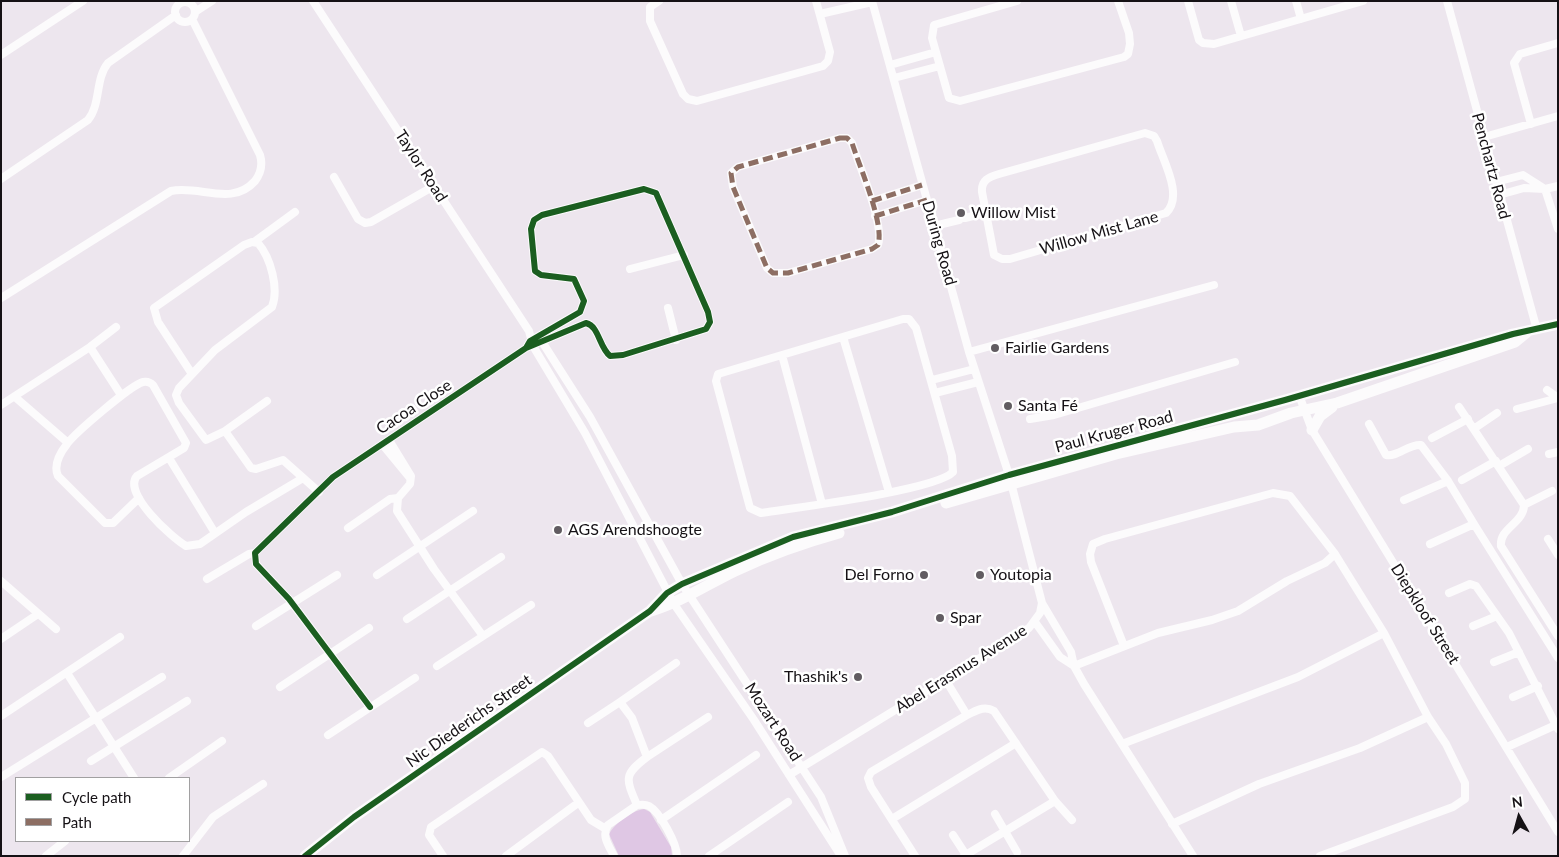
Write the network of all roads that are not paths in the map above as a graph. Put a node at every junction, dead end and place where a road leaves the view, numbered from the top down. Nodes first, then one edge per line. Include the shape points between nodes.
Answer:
1 (83, 1) edge
2 (212, 1) edge
3 (313, 1) edge
4 (659, 1) edge
5 (1017, 1) edge
6 (1118, 1) edge
7 (1188, 1) edge
8 (1231, 1) edge
9 (1296, 1) edge
10 (1362, 1) edge
11 (1447, 1) edge
12 (182, 2) edge
13 (819, 2) edge
14 (872, 2) edge
15 (820, 14) junction
16 (176, 15) junction
17 (194, 16) junction
18 (1301, 19) junction
19 (1241, 36) junction
20 (1558, 43) edge
21 (936, 52) junction
22 (1, 55) edge
23 (890, 65) junction
24 (940, 66) junction
25 (894, 78) junction
26 (1558, 116) edge
27 (1531, 124) junction
28 (1484, 137) junction
29 (334, 177) dead end
30 (1, 179) edge
31 (1496, 182) junction
32 (922, 185) junction
33 (434, 186) junction
34 (1558, 186) edge
35 (1545, 189) junction
36 (1499, 195) junction
37 (927, 200) junction
38 (872, 201) junction
39 (295, 212) dead end
40 (985, 213) junction
41 (875, 216) junction
42 (934, 226) junction
43 (1558, 229) edge
44 (254, 242) junction
45 (684, 255) junction
46 (630, 269) dead end
47 (1214, 285) dead end
48 (1, 298) edge
49 (668, 308) dead end
50 (1558, 324) edge
51 (116, 327) dead end
52 (529, 331) junction
53 (1532, 331) junction
54 (843, 337) junction
55 (539, 339) junction
56 (676, 340) junction
57 (530, 345) junction
58 (90, 347) junction
59 (969, 352) junction
60 (782, 355) junction
61 (1235, 362) dead end
62 (974, 369) junction
63 (192, 374) junction
64 (932, 380) junction
65 (978, 382) junction
66 (1547, 390) dead end
67 (935, 393) junction
68 (121, 395) junction
69 (1299, 395) junction
70 (15, 397) junction
71 (267, 400) dead end
72 (1337, 403) junction
73 (1, 405) edge
74 (1459, 407) dead end
75 (1517, 409) dead end
76 (1304, 411) junction
77 (1497, 413) dead end
78 (1030, 418) dead end
79 (1468, 419) junction
80 (1370, 424) dead end
81 (1475, 428) junction
82 (1312, 430) junction
83 (225, 431) junction
84 (1432, 438) dead end
85 (68, 442) junction
86 (386, 442) junction
87 (1528, 449) dead end
88 (1558, 452) edge
89 (1549, 454) dead end
90 (169, 458) junction
91 (1498, 464) junction
92 (303, 478) junction
93 (1010, 479) junction
94 (1462, 480) dead end
95 (1448, 481) junction
96 (1552, 491) dead end
97 (319, 492) junction
98 (889, 492) junction
99 (139, 498) junction
100 (398, 498) junction
101 (1404, 500) dead end
102 (822, 504) junction
103 (1524, 505) junction
104 (473, 511) dead end
105 (1474, 524) junction
106 (348, 528) dead end
107 (215, 532) junction
108 (1548, 539) dead end
109 (1430, 544) dead end
110 (420, 546) junction
111 (255, 553) junction
112 (1335, 554) junction
113 (1558, 555) edge
114 (501, 557) dead end
115 (377, 574) dead end
116 (337, 575) dead end
117 (207, 580) dead end
118 (1, 581) edge
119 (682, 584) junction
120 (451, 590) junction
121 (1449, 592) dead end
122 (667, 593) junction
123 (690, 595) junction
124 (292, 603) junction
125 (1042, 603) junction
126 (674, 604) junction
127 (530, 605) dead end
128 (650, 611) junction
129 (38, 614) junction
130 (1496, 616) junction
131 (407, 619) dead end
132 (1035, 622) junction
133 (256, 626) dead end
134 (1473, 626) dead end
135 (369, 628) dead end
136 (56, 629) dead end
137 (1384, 633) junction
138 (483, 636) junction
139 (1558, 636) edge
140 (120, 637) dead end
141 (1, 640) edge
142 (1124, 646) junction
143 (1519, 652) junction
144 (330, 654) junction
145 (1558, 658) edge
146 (1494, 662) dead end
147 (676, 663) dead end
148 (437, 666) dead end
149 (1074, 666) junction
150 (67, 673) junction
151 (162, 677) dead end
152 (415, 678) dead end
153 (946, 679) junction
154 (1538, 686) junction
155 (280, 687) dead end
156 (1513, 697) dead end
157 (187, 701) dead end
158 (620, 702) junction
159 (370, 707) junction
160 (967, 714) junction
161 (1, 716) edge
162 (708, 717) dead end
163 (1428, 717) junction
164 (97, 718) junction
165 (588, 723) dead end
166 (1557, 726) edge
167 (328, 735) dead end
168 (222, 741) dead end
169 (1016, 743) junction
170 (1122, 744) junction
171 (115, 746) junction
172 (1507, 747) junction
173 (756, 755) dead end
174 (647, 757) junction
175 (92, 761) dead end
176 (802, 767) junction
177 (3, 773) edge
178 (789, 775) junction
179 (133, 777) edge
180 (170, 777) edge
181 (263, 784) dead end
182 (1055, 801) junction
183 (788, 802) dead end
184 (578, 803) junction
185 (637, 805) junction
186 (994, 814) dead end
187 (892, 819) junction
188 (660, 820) junction
189 (1072, 820) dead end
190 (1172, 824) junction
191 (606, 829) junction
192 (1005, 832) junction
193 (1558, 832) edge
194 (953, 834) dead end
195 (64, 842) edge
196 (1017, 852) dead end
197 (612, 855) edge
198 (965, 855) edge
199 (46, 856) edge
200 (183, 856) edge
201 (305, 856) edge
202 (443, 856) edge
203 (506, 856) edge
204 (677, 856) edge
205 (709, 856) edge
206 (841, 856) edge
207 (845, 856) edge
208 (914, 856) edge
209 (1193, 856) edge
210 (1320, 856) edge

1 - 22 street
2 - 17 street
3 - 33 street, Taylor Road
4 - 15 street via 650,7 650,21 683,94 692,101 823,66 830,52
5 - 21 street via 934,25 931,34
6 - 24 street via 1130,44 1124,57 960,101 949,98
7 - 19 street via 1199,40 1203,43 1214,44
8 - 19 street
9 - 18 street
10 - 18 street
11 - 28 street, Penchartz Road
12 - 16 street
12 - 17 street via 193,5
13 - 15 street
14 - 15 street
14 - 23 street, During Road
16 - 17 street via 181,21
16 - 30 street via 108,63 88,120
17 - 48 street via 260,155 262,168 259,175 251,185 236,194 171,191
18 - 19 street
20 - 27 street via 1520,54 1514,63
21 - 23 street
21 - 24 street
23 - 25 street, During Road
24 - 25 street
25 - 32 street, During Road
26 - 27 street
27 - 28 street
28 - 31 street, Penchartz Road
29 - 33 street via 358,219 365,223
31 - 35 street via 1523,175
31 - 36 street, Penchartz Road
32 - 37 street, During Road
32 - 38 street
33 - 52 street, Taylor Road
34 - 35 street
35 - 36 street via 1524,188
35 - 43 street
36 - 53 street, Penchartz Road
37 - 41 street
37 - 42 street, During Road
38 - 41 street
38 - 41 street via 852,143 847,138 738,167 730,175 767,268 773,273 788,273 875,248 879,239
39 - 44 street
40 - 40 street, Willow Mist Lane via 982,186 990,177 1145,133 1157,141 1173,194 1173,203 1166,213 1005,260 993,252
40 - 42 street
42 - 59 street, During Road
44 - 63 street via 261,247 268,263 274,288 272,307 215,350
44 - 63 street via 244,245 154,308 158,322
45 - 46 street
45 - 55 street via 656,193 650,190 538,217 532,229 535,271 541,275 574,279 584,301 580,312
45 - 56 street via 710,322 702,332
47 - 59 street
49 - 56 street
50 - 53 street, Paul Kruger Road
51 - 58 street
52 - 55 street, Taylor Road
52 - 57 street, Taylor Road
53 - 69 street, Paul Kruger Road
53 - 72 street, Paul Kruger Road via 1516,342
54 - 60 street
54 - 64 street via 910,319 916,328
54 - 98 street
55 - 56 street via 586,323 594,328 610,356
55 - 57 street, Cacoa Close
55 - 119 street, Taylor Road via 590,417
57 - 86 street, Cacoa Close
57 - 122 street, Taylor Road via 585,433
58 - 68 street
58 - 70 street
59 - 62 street, During Road
60 - 102 street
60 - 102 street via 720,372 716,376 748,503 750,508 761,512
61 - 78 street
62 - 64 street
62 - 65 street, During Road
63 - 83 street via 176,392 179,403 206,440
64 - 67 street
65 - 67 street
65 - 93 street, During Road
66 - 75 street via 1558,398
67 - 98 street via 952,456 953,472 945,479
68 - 85 street
68 - 90 street via 142,382 153,386 186,443
69 - 76 street, Diepkloof Street
69 - 93 street, Paul Kruger Road
70 - 73 street
70 - 85 street
71 - 83 street
72 - 76 street, Paul Kruger Road
72 - 82 street via 1320,416
74 - 79 street
76 - 82 street, Diepkloof Street
76 - 93 street, Paul Kruger Road
77 - 81 street
79 - 81 street
79 - 84 street
80 - 95 street via 1386,455 1421,445
81 - 91 street
82 - 172 street, Diepkloof Street
83 - 92 street via 251,468 283,460
85 - 99 street via 58,459 58,476 104,523 119,519
86 - 97 street, Cacoa Close via 339,473
86 - 100 street via 407,467 411,479
87 - 91 street
88 - 89 street
90 - 99 street via 134,479
90 - 107 street
91 - 94 street
91 - 103 street
92 - 97 street
92 - 107 street
93 - 119 street, Paul Kruger Road via 781,541
93 - 123 street, Paul Kruger Road via 788,548
93 - 125 street
95 - 101 street
95 - 105 street
96 - 103 street
97 - 111 street, Cacoa Close
98 - 102 street
99 - 107 street via 168,534 186,546 200,544
100 - 106 street via 390,499
100 - 110 street via 397,510
103 - 139 street via 1521,517 1502,535 1501,546
104 - 110 street
105 - 109 street
105 - 145 street
108 - 113 street
110 - 115 street
110 - 120 street
111 - 117 street, Cacoa Close
111 - 124 street via 256,564
112 - 137 street
112 - 142 street via 1325,563 1287,581 1238,611
112 - 142 street via 1298,504 1282,493 1260,496 1098,542 1091,549 1091,562
114 - 120 street
116 - 124 street
118 - 129 street
119 - 122 street, Paul Kruger Road
119 - 123 street, Mozart Road
120 - 131 street
120 - 138 street
121 - 130 street via 1474,584
122 - 126 street, Mozart Road
122 - 128 street, Nic Diederichs Street
123 - 126 street, Paul Kruger Road
123 - 176 street, Mozart Road
124 - 133 street
124 - 144 street
125 - 132 street, Abel Erasmus Avenue
125 - 149 street via 1071,652
126 - 128 street, Nic Diederichs Street
126 - 178 street, Mozart Road
127 - 138 street
128 - 201 street, Nic Diederichs Street via 354,817
129 - 136 street
129 - 141 street
130 - 134 street
130 - 143 street
132 - 149 street via 1060,657
132 - 153 street, Abel Erasmus Avenue
135 - 144 street
137 - 163 street
137 - 170 street via 1298,677
138 - 148 street
140 - 150 street
142 - 149 street
143 - 146 street
143 - 154 street
144 - 155 street
144 - 159 street
147 - 158 street
149 - 170 street
150 - 161 street
150 - 164 street
151 - 164 street
152 - 159 street
153 - 160 street
153 - 176 street, Abel Erasmus Avenue
154 - 156 street
154 - 166 street
157 - 171 street
158 - 165 street
158 - 174 street via 632,718
159 - 167 street
160 - 169 street via 982,708 994,710
160 - 187 street via 871,772 868,778 871,787
162 - 174 street
163 - 190 street via 1360,748 1266,782
163 - 210 street via 1465,783 1465,800
164 - 171 street
164 - 177 street
166 - 172 street
168 - 180 street
169 - 182 street
169 - 187 street
170 - 190 street
171 - 175 street
171 - 179 street
172 - 193 street, Diepkloof Street
173 - 188 street
174 - 185 street via 628,774
176 - 178 street, Abel Erasmus Avenue
176 - 207 street, Mozart Road via 821,797
178 - 206 street, Mozart Road
181 - 200 street via 213,817
182 - 189 street
182 - 192 street
183 - 205 street
184 - 191 street via 591,820
184 - 202 street via 548,756 542,752 432,827 429,835
184 - 203 street
185 - 188 street via 648,805
185 - 191 street
186 - 192 street
187 - 208 street
188 - 204 street via 674,842
190 - 209 street
191 - 197 street via 606,841
192 - 196 street
192 - 198 street
194 - 198 street
195 - 199 street

